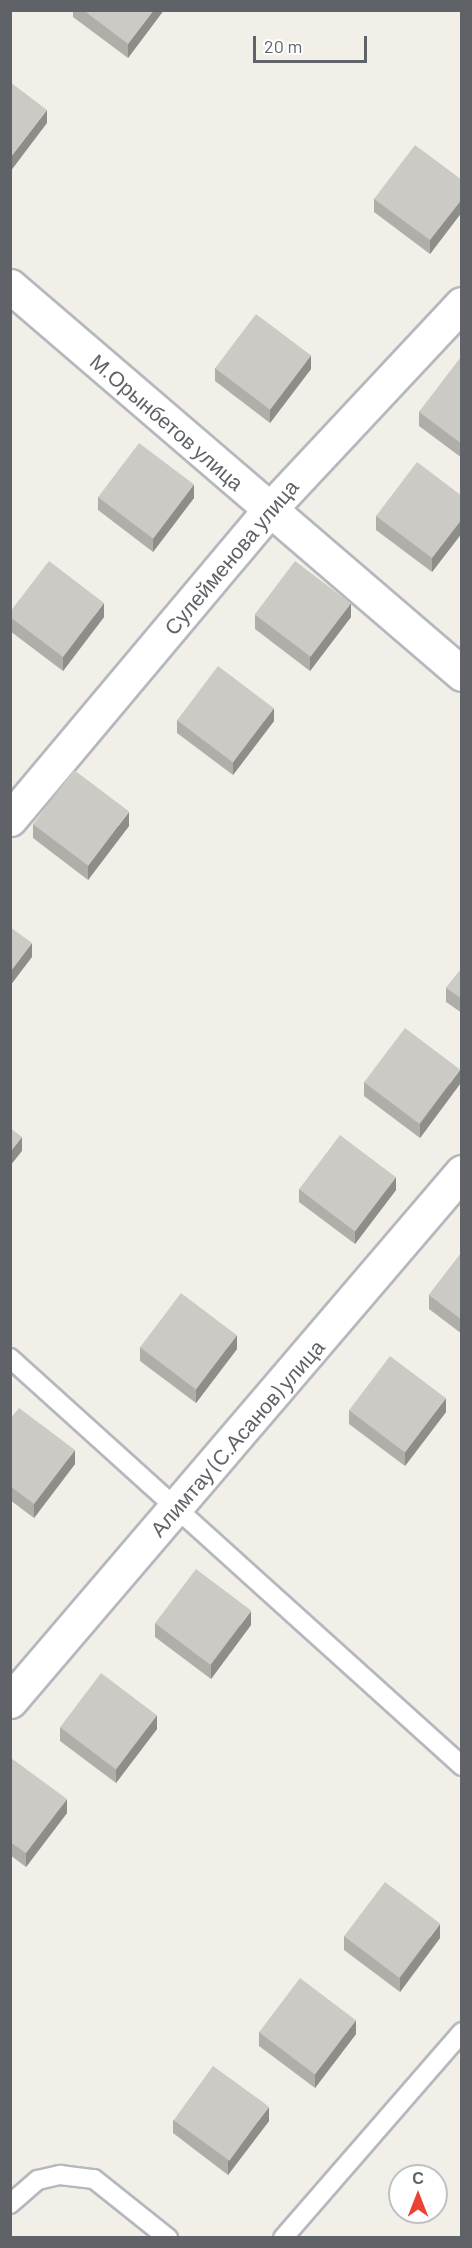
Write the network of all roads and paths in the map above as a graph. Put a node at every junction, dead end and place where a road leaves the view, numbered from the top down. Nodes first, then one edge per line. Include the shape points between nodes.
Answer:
1 (10, 286) edge
2 (462, 304) edge
3 (269, 510) junction
4 (462, 674) edge
5 (10, 819) edge
6 (462, 1172) edge
7 (10, 1358) edge
8 (175, 1511) junction
9 (10, 1701) edge
10 (462, 1766) edge
11 (462, 2032) edge
12 (10, 2204) edge
13 (168, 2238) edge
14 (283, 2238) edge

1 - 3 street, М.Орынбетов улица
2 - 3 street, Сулейменова улица
3 - 4 street, М.Орынбетов улица
3 - 5 street, Сулейменова улица
6 - 8 street, Алимтау (С.Асанов) улица
7 - 8 lane
8 - 9 street, Алимтау (С.Асанов) улица
8 - 10 lane
11 - 14 lane
12 - 13 lane via 38,2180 60,2175 94,2179

